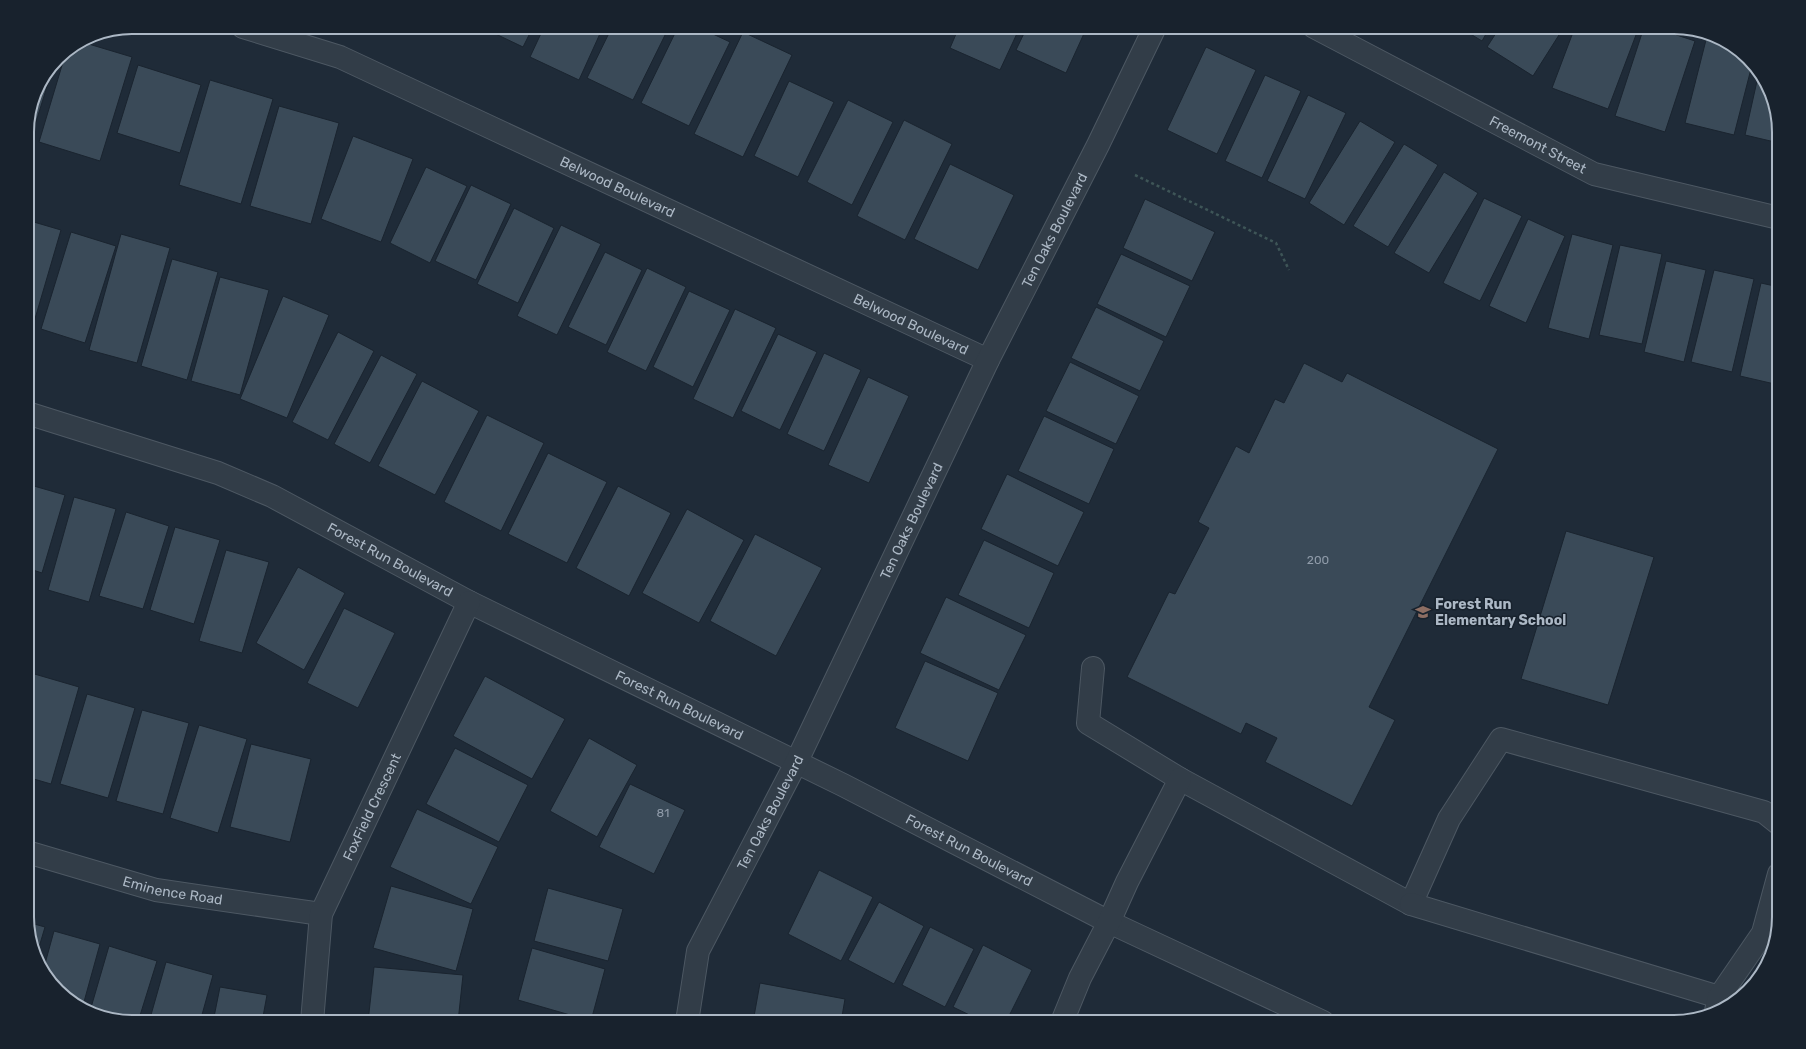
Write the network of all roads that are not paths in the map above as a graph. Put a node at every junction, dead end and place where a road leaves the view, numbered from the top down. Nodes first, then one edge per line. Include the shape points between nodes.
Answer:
1 (266, 34) edge
2 (1152, 34) edge
3 (1327, 34) edge
4 (1772, 216) edge
5 (988, 360) junction
6 (34, 415) edge
7 (469, 602) junction
8 (1093, 668) dead end
9 (796, 763) junction
10 (1180, 779) junction
11 (1772, 818) edge
12 (34, 854) edge
13 (1772, 900) edge
14 (1412, 904) junction
15 (321, 914) junction
16 (1109, 922) junction
17 (1717, 1004) edge
18 (313, 1015) edge
19 (688, 1015) edge
20 (1065, 1015) edge
21 (1308, 1015) edge

1 - 5 street, Belwood Boulevard via 340,57
2 - 5 street, Ten Oaks Boulevard
3 - 4 street, Freemont Street via 1594,174
5 - 9 street, Ten Oaks Boulevard
6 - 7 street, Forest Run Boulevard via 225,476 272,496
7 - 9 street, Forest Run Boulevard
7 - 15 street, FoxField Crescent
8 - 10 street via 1088,723
9 - 16 street, Forest Run Boulevard
9 - 19 street, Ten Oaks Boulevard via 698,951
10 - 14 street
10 - 16 street
11 - 14 street via 1764,812 1501,739 1449,819
12 - 15 street, Eminence Road via 156,890
13 - 17 street via 1763,933
14 - 17 street
15 - 18 street, FoxField Crescent
16 - 20 street via 1080,978
16 - 21 street, Forest Run Boulevard

